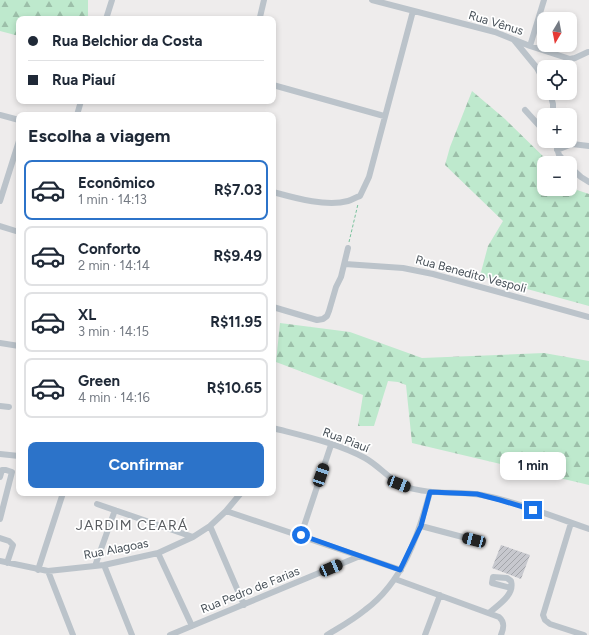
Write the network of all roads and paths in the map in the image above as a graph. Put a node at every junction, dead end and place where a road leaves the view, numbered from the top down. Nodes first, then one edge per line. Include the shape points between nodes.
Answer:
1 (112, 0) edge
2 (264, 0) edge
3 (372, 0) edge
4 (544, 0) edge
5 (413, 11) junction
6 (107, 16) edge
7 (260, 16) edge
8 (513, 39) junction
9 (530, 46) junction
10 (588, 52) edge
11 (537, 68) edge
12 (276, 86) edge
13 (525, 110) dead end
14 (0, 115) edge
15 (384, 116) junction
16 (16, 119) edge
17 (537, 123) edge
18 (589, 146) edge
19 (16, 150) edge
20 (557, 150) joint
21 (560, 156) edge
22 (577, 173) edge
23 (589, 182) edge
24 (276, 193) edge
25 (360, 196) junction
26 (0, 201) edge
27 (0, 226) edge
28 (16, 231) edge
29 (348, 248) joint
30 (345, 264) junction
31 (276, 308) edge
32 (589, 317) edge
33 (0, 343) edge
34 (16, 346) edge
35 (0, 406) edge
36 (9, 407) dead end
37 (276, 429) edge
38 (332, 445) junction
39 (0, 454) edge
40 (16, 456) edge
41 (0, 477) edge
42 (430, 492) junction
43 (62, 496) edge
44 (238, 496) edge
45 (97, 504) dead end
46 (115, 510) junction
47 (226, 511) junction
48 (0, 519) edge
49 (571, 523) junction
50 (210, 526) junction
51 (421, 526) junction
52 (589, 529) edge
53 (301, 535) junction
54 (193, 537) junction
55 (0, 538) edge
56 (474, 540) dead end
57 (158, 553) junction
58 (360, 556) junction
59 (0, 561) edge
60 (7, 563) junction
61 (104, 565) junction
62 (95, 566) junction
63 (38, 570) junction
64 (400, 570) junction
65 (48, 571) junction
66 (395, 579) junction
67 (511, 588) dead end
68 (440, 595) junction
69 (244, 604) junction
70 (488, 613) junction
71 (192, 626) junction
72 (73, 635) edge
73 (132, 635) edge
74 (170, 635) edge
75 (327, 635) edge
76 (425, 635) edge
77 (501, 635) edge
78 (584, 635) edge

1 - 6 street
2 - 7 street
3 - 5 street, Rua Vênus
4 - 9 street
5 - 8 street, Rua Vênus
5 - 15 street
8 - 9 street, Rua Vênus
8 - 11 street
9 - 10 street, Rua Vênus via 570,59
12 - 15 street
13 - 17 street
14 - 16 street
15 - 25 street via 369,177
18 - 20 street via 572,144
19 - 26 street
20 - 21 street
22 - 23 street
24 - 25 street via 323,202 348,201
25 - 29 path
27 - 28 street
29 - 30 street
30 - 31 street via 327,316 323,319 317,320
30 - 32 street, Rua Benedito Vespoli via 403,268 433,274
33 - 34 street
35 - 36 street
37 - 38 street, Rua Piauí
38 - 42 street, Rua Piauí via 370,460 399,484
38 - 53 street
39 - 40 street
41 - 48 street via 2,470 12,472
42 - 49 street, Rua Piauí via 489,497
42 - 51 street
43 - 63 street
44 - 47 street, Rua Alagoas
45 - 46 street
46 - 54 street
46 - 62 street
47 - 50 street, Rua Alagoas
47 - 53 street
49 - 52 street, Rua Piauí
49 - 78 street via 543,615 547,622
50 - 54 street, Rua Alagoas
50 - 69 street
51 - 56 street
51 - 64 street
53 - 58 street
54 - 57 street, Rua Alagoas
55 - 60 street via 13,545
57 - 61 street, Rua Alagoas
57 - 71 street
58 - 64 street
58 - 69 street, Rua Pedro de Farias
59 - 60 street, Rua Alagoas
60 - 63 street, Rua Alagoas
61 - 62 street, Rua Alagoas
61 - 73 street
62 - 65 street, Rua Alagoas
63 - 65 street, Rua Alagoas
64 - 66 street
65 - 72 street
66 - 68 street
66 - 75 street via 366,610
67 - 70 street via 508,596
68 - 70 street
68 - 76 street
69 - 71 street, Rua Pedro de Farias
70 - 77 street via 502,620 504,627
71 - 74 street, Rua Pedro de Farias

